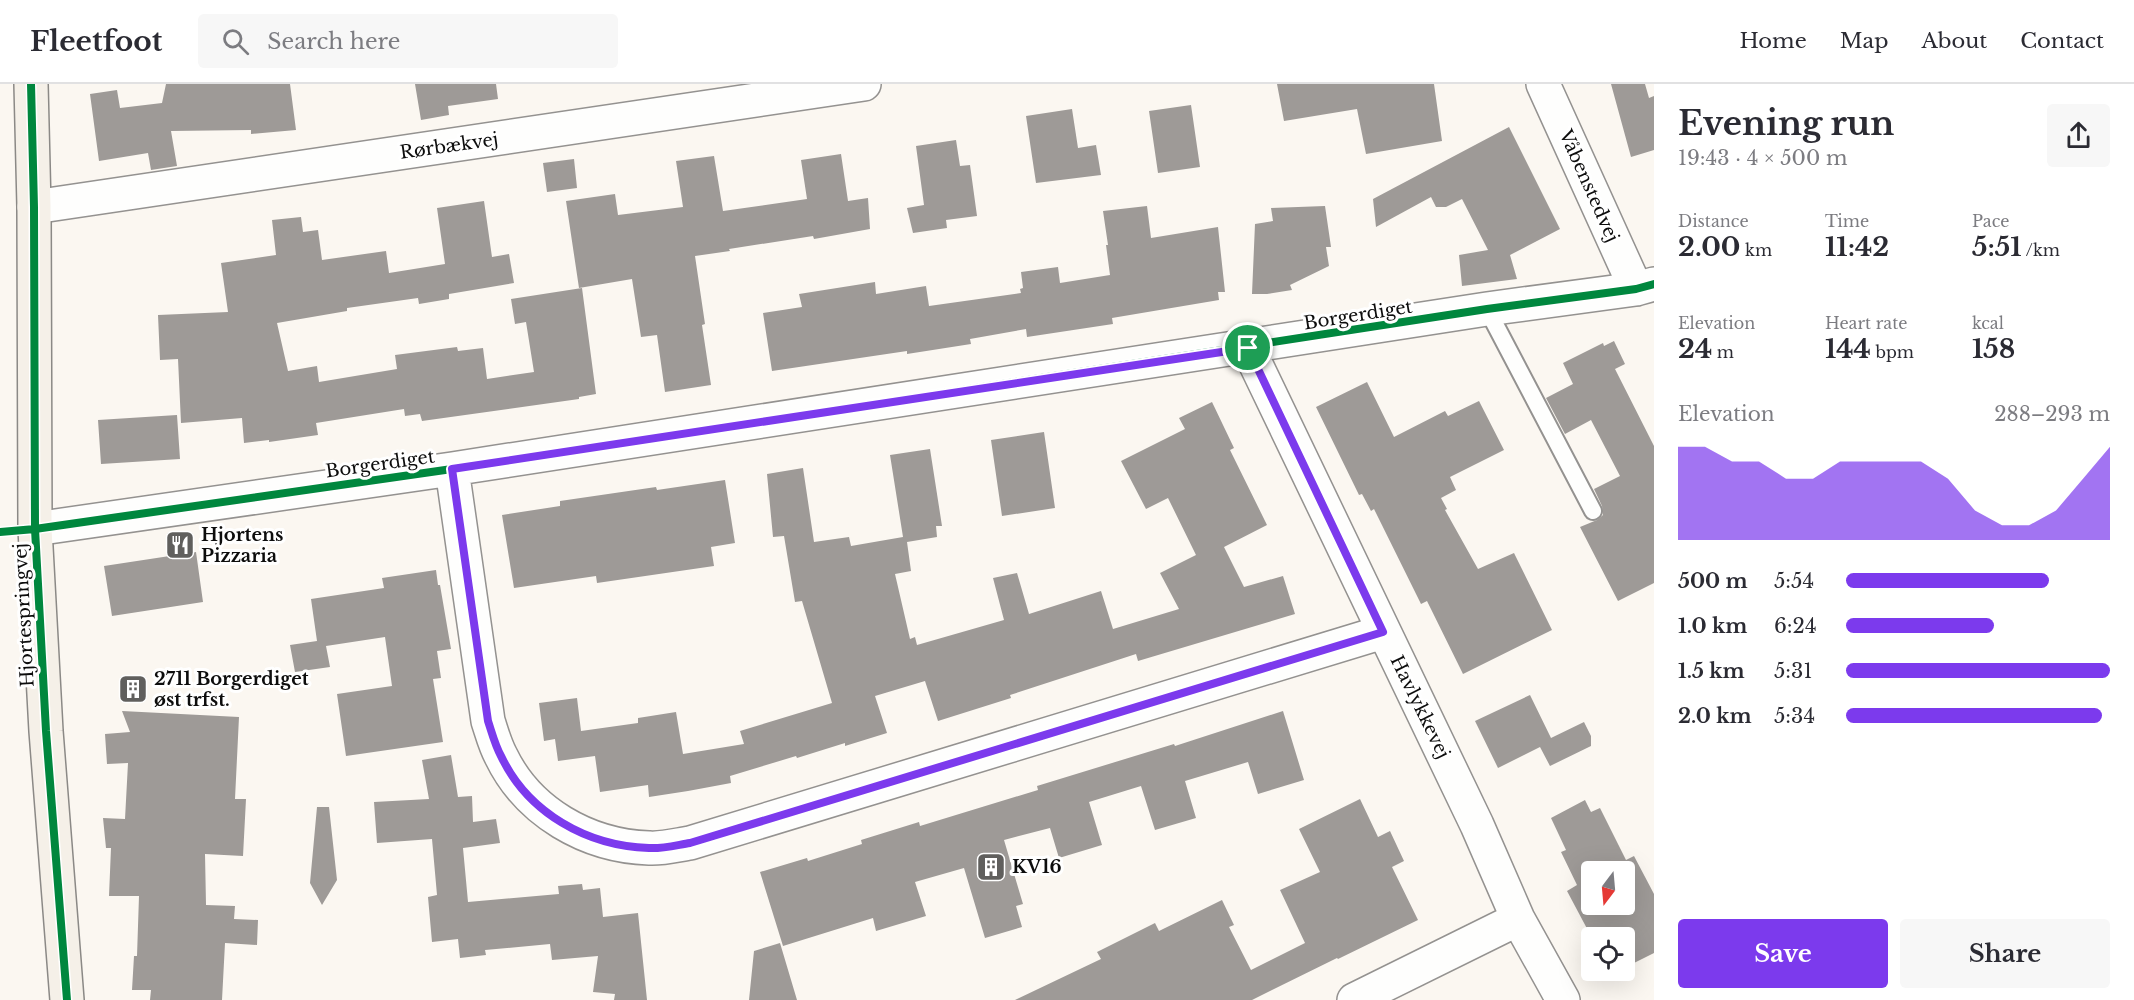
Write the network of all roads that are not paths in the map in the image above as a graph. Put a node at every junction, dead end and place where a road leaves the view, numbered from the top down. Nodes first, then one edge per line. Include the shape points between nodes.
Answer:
1 (31, 84) edge
2 (864, 84) edge
3 (1543, 84) edge
4 (34, 207) junction
5 (1645, 286) edge
6 (1487, 309) junction
7 (1248, 348) junction
8 (452, 469) junction
9 (1593, 511) dead end
10 (34, 529) junction
11 (1383, 632) junction
12 (1518, 919) junction
13 (67, 1000) edge
14 (1354, 1000) edge
15 (1563, 1000) edge

1 - 4 street, Hjortespringvej
2 - 4 street, Rørbækvej
3 - 5 street, Våbenstedvej
4 - 10 street, Hjortespringvej
5 - 6 street, Borgerdiget
6 - 7 street, Borgerdiget
6 - 9 lane
7 - 8 street, Borgerdiget
7 - 11 street, Havlykkevej
8 - 10 street, Borgerdiget
8 - 11 street via 488,721 501,756 520,786 546,812 577,832 613,845 651,849 690,843
10 - 13 street, Hjortespringvej
11 - 12 street, Havlykkevej
12 - 14 street
12 - 15 street, Havlykkevej

